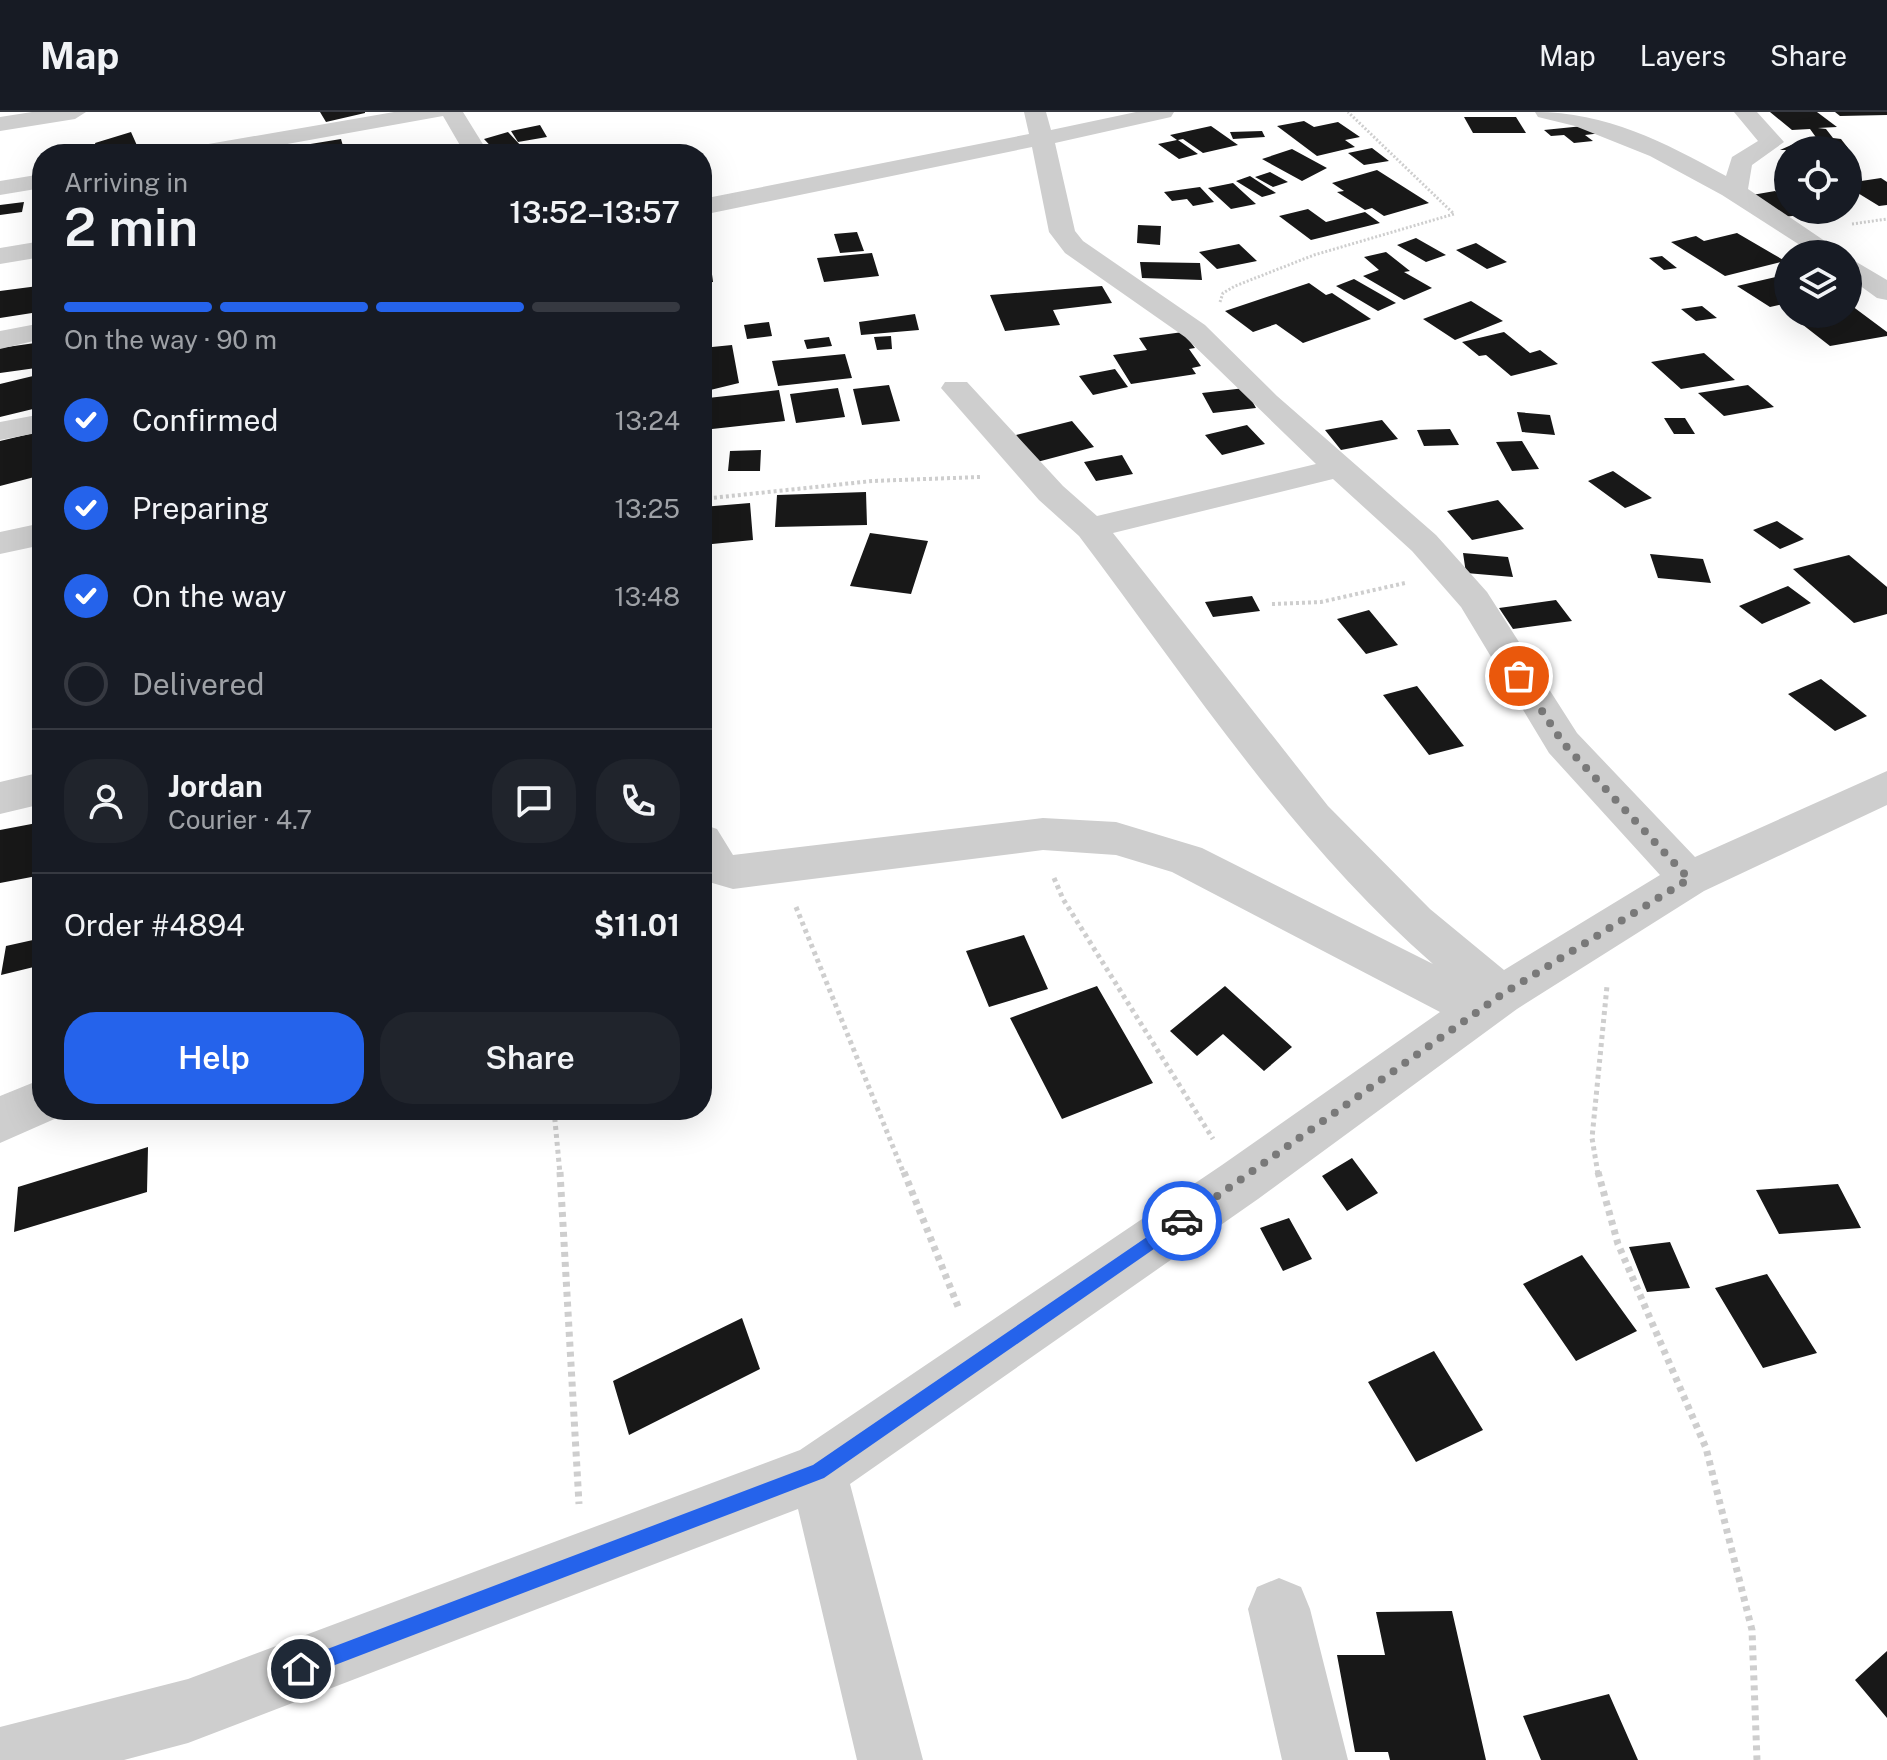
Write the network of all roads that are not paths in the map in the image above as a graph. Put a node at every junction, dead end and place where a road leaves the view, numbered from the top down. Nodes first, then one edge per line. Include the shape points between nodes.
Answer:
1 (75, 112) edge
2 (434, 112) edge
3 (452, 112) edge
4 (1163, 112) edge
5 (1546, 112) edge
6 (1745, 112) edge
7 (0, 124) edge
8 (1038, 125) edge
9 (249, 144) edge
10 (471, 144) edge
11 (32, 183) edge
12 (0, 188) edge
13 (1735, 194) junction
14 (712, 205) edge
15 (1809, 240) edge
16 (32, 251) edge
17 (0, 256) edge
18 (1862, 275) edge
19 (1887, 292) edge
20 (32, 333) edge
21 (0, 340) edge
22 (956, 388) dead end
23 (32, 425) edge
24 (0, 431) edge
25 (1340, 468) junction
26 (1091, 528) junction
27 (32, 536) edge
28 (0, 543) edge
29 (1887, 787) edge
30 (32, 790) edge
31 (0, 798) edge
32 (712, 863) edge
33 (1689, 879) junction
34 (1490, 1002) junction
35 (32, 1106) edge
36 (0, 1120) edge
37 (818, 1472) junction
38 (1279, 1609) dead end
39 (0, 1760) edge
40 (890, 1760) edge
41 (1315, 1760) edge

1 - 7 street
2 - 9 street
3 - 10 street
4 - 8 street
5 - 13 street via 1620,133
6 - 13 street via 1772,142 1740,162
8 - 14 street via 950,154
8 - 25 street via 1062,232 1084,254 1195,331
11 - 12 street
13 - 15 street
16 - 17 street
18 - 19 street
20 - 21 street
22 - 26 street via 1051,493
23 - 24 street
25 - 26 street
25 - 33 street via 1424,543 1475,600 1563,743
26 - 34 street via 1314,817
27 - 28 street
29 - 33 street
30 - 31 street
32 - 34 street via 733,872 780,869 1090,832 1139,841 1187,860
33 - 34 street
34 - 37 street via 1240,1182
35 - 36 street
37 - 39 street via 188,1711
37 - 40 street
38 - 41 street

